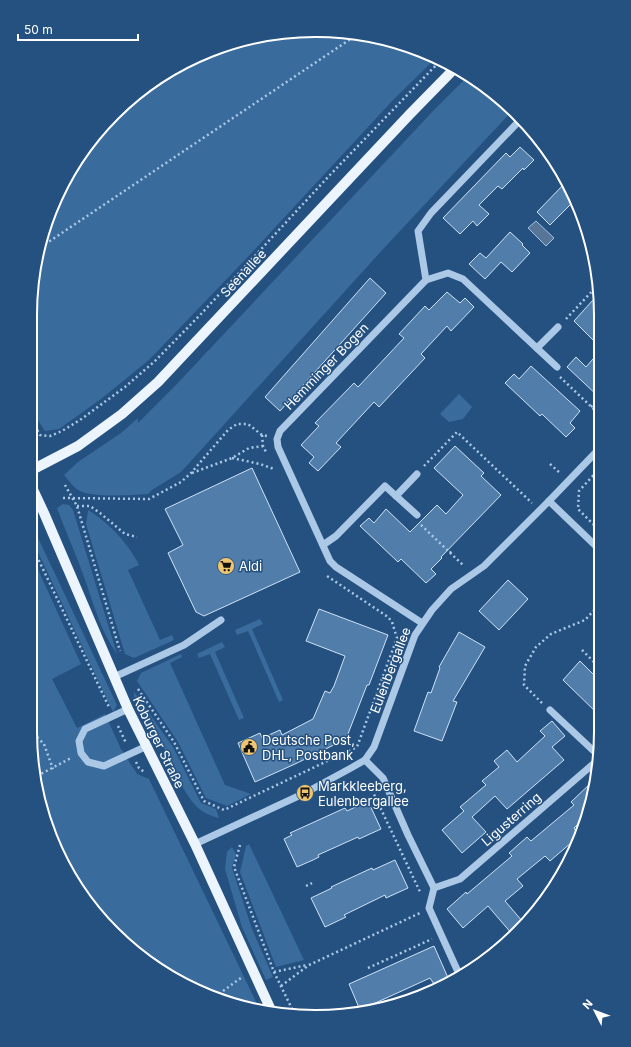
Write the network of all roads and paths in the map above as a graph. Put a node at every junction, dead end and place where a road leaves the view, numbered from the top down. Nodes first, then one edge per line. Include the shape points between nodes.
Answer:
1 (351, 39) edge
2 (436, 65) edge
3 (451, 72) edge
4 (517, 124) edge
5 (46, 244) edge
6 (426, 280) junction
7 (593, 291) edge
8 (558, 327) joint
9 (537, 348) junction
10 (557, 367) joint
11 (594, 404) edge
12 (591, 407) junction
13 (594, 410) edge
14 (37, 430) edge
15 (262, 435) junction
16 (277, 439) junction
17 (263, 446) junction
18 (594, 454) edge
19 (232, 458) junction
20 (269, 458) dead end
21 (272, 464) dead end
22 (37, 467) edge
23 (191, 473) junction
24 (417, 474) joint
25 (594, 474) edge
26 (65, 485) dead end
27 (396, 496) junction
28 (37, 498) edge
29 (63, 498) dead end
30 (72, 498) junction
31 (549, 501) junction
32 (77, 506) junction
33 (540, 511) junction
34 (417, 515) joint
35 (594, 525) edge
36 (137, 537) dead end
37 (594, 544) edge
38 (323, 545) junction
39 (454, 549) dead end
40 (450, 553) junction
41 (37, 557) edge
42 (325, 574) dead end
43 (473, 575) junction
44 (594, 610) edge
45 (221, 620) dead end
46 (422, 624) junction
47 (582, 650) dead end
48 (120, 651) dead end
49 (594, 662) edge
50 (114, 677) junction
51 (138, 689) dead end
52 (128, 709) junction
53 (550, 710) joint
54 (113, 716) junction
55 (37, 737) edge
56 (147, 746) junction
57 (593, 751) edge
58 (81, 753) junction
59 (131, 754) junction
60 (365, 760) junction
61 (592, 763) edge
62 (139, 768) dead end
63 (53, 769) junction
64 (40, 775) edge
65 (372, 790) dead end
66 (195, 844) junction
67 (240, 845) dead end
68 (312, 883) dead end
69 (306, 886) dead end
70 (434, 888) junction
71 (429, 908) junction
72 (442, 935) junction
73 (308, 965) junction
74 (368, 968) dead end
75 (252, 970) junction
76 (458, 971) edge
77 (274, 972) junction
78 (282, 986) junction
79 (220, 993) edge
80 (269, 1006) edge
81 (292, 1009) edge

1 - 5 path
2 - 14 path via 155,361 125,387 62,431 50,436 40,435
3 - 22 main road, Seenallee via 158,382 122,414 78,446
4 - 6 street via 430,213 418,231
6 - 9 street via 448,273 463,279
6 - 16 street, Hemminger Bogen via 280,431
7 - 8 path
8 - 9 street
9 - 10 street
10 - 12 path via 553,371
11 - 12 path
12 - 13 path
15 - 16 path
15 - 17 path
15 - 23 path via 248,424 237,424 228,430
16 - 38 street via 278,447
17 - 19 path via 248,448
17 - 20 path
18 - 31 street, Eulenbergallee
19 - 21 path via 274,470
19 - 23 path
23 - 30 path via 181,482 149,499
24 - 27 street
24 - 33 path via 457,432
25 - 35 path via 579,490 578,509
26 - 30 path
27 - 34 street
27 - 38 street via 385,486 336,536
28 - 50 main road, Koburger Straße
29 - 30 path
30 - 32 path
31 - 33 street, Eulenbergallee
31 - 37 street
32 - 36 path via 90,506 125,534
32 - 48 path
33 - 43 street, Eulenbergallee
34 - 40 path via 414,518
38 - 46 street via 330,561 336,567
39 - 40 path
40 - 43 path
41 - 54 path
42 - 51 path via 388,618 392,622 397,638 357,747 224,810 204,800 174,742
43 - 46 street, Eulenbergallee via 451,590
44 - 53 path via 585,620 551,634 536,647 525,666 524,685
45 - 50 street via 184,645
46 - 60 street, Eulenbergallee via 411,645 374,747
47 - 49 path
50 - 52 main road, Koburger Straße
52 - 54 street
52 - 56 main road, Koburger Straße
53 - 57 street, Ligusterring
54 - 58 street via 85,729 79,741
54 - 59 path
55 - 63 path via 44,744
56 - 59 street
56 - 66 main road, Koburger Straße
58 - 59 street via 88,762 104,766
58 - 63 path
59 - 62 path
60 - 66 street, Eulenbergallee via 305,793
60 - 70 street via 383,778
61 - 70 street, Ligusterring via 460,879
63 - 64 path
65 - 71 path
66 - 75 main road, Koburger Straße
67 - 77 path via 234,867
68 - 69 path
70 - 71 street
71 - 72 street
71 - 73 path
72 - 74 path
72 - 76 street
73 - 77 path
73 - 78 path
75 - 79 path
75 - 80 main road, Koburger Straße
77 - 78 path
78 - 81 path

